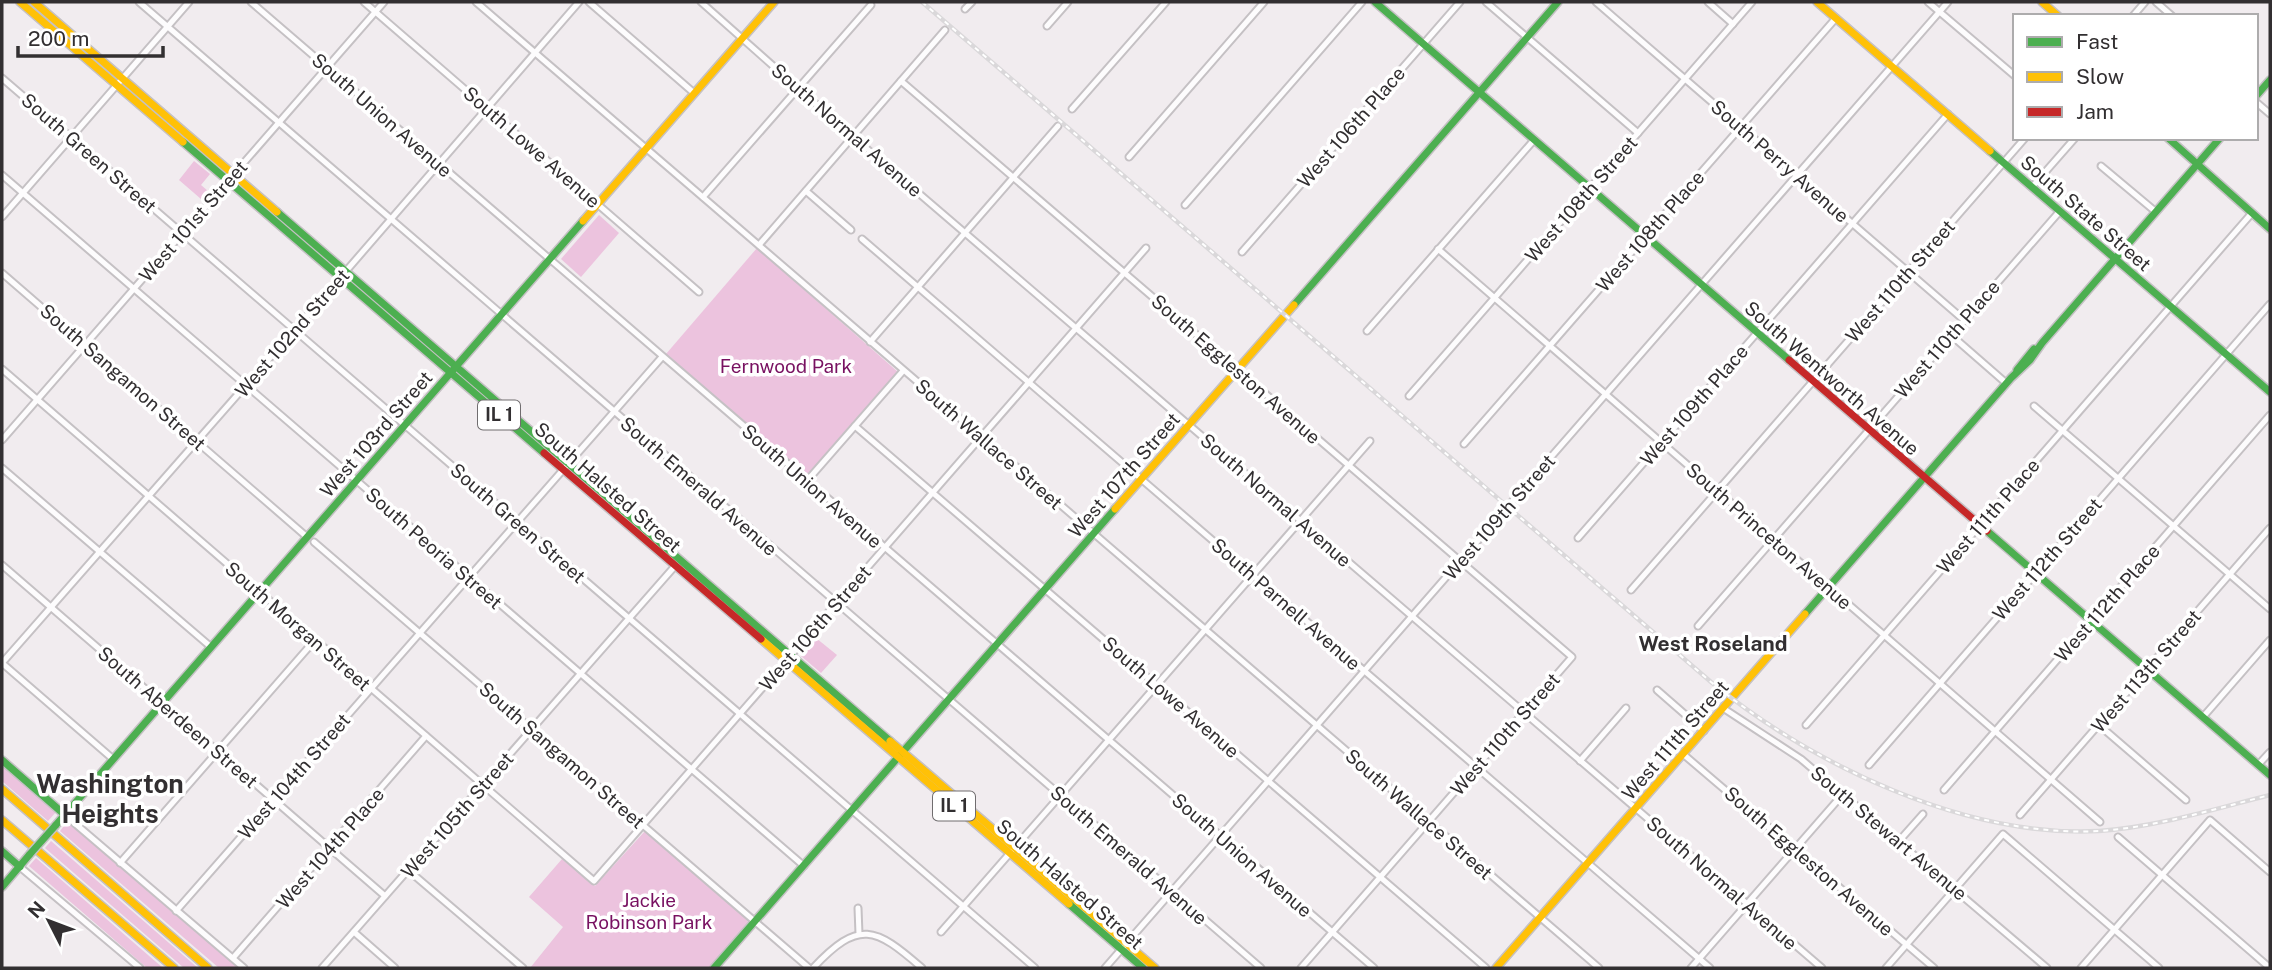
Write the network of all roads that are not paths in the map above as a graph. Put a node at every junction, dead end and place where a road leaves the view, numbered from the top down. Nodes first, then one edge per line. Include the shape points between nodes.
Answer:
1 (20, 2) edge
2 (34, 2) edge
3 (139, 2) edge
4 (189, 2) edge
5 (251, 2) edge
6 (364, 2) edge
7 (384, 2) edge
8 (476, 2) edge
9 (579, 2) edge
10 (589, 2) edge
11 (701, 2) edge
12 (774, 2) edge
13 (972, 2) edge
14 (1068, 2) edge
15 (1166, 2) edge
16 (1264, 2) edge
17 (1362, 2) edge
18 (1375, 2) edge
19 (1460, 2) edge
20 (1486, 2) edge
21 (1558, 2) edge
22 (1596, 2) edge
23 (1708, 2) edge
24 (1752, 2) edge
25 (1817, 2) edge
26 (1928, 2) edge
27 (1948, 2) edge
28 (2042, 2) edge
29 (2156, 2) edge
30 (871, 5) dead end
31 (965, 9) dead end
32 (1940, 11) junction
33 (376, 12) junction
34 (2056, 14) edge
35 (2170, 14) edge
36 (1836, 18) junction
37 (1733, 24) junction
38 (168, 26) junction
39 (1047, 26) dead end
40 (945, 30) dead end
41 (1527, 37) junction
42 (743, 38) junction
43 (1423, 44) junction
44 (535, 53) junction
45 (1892, 66) junction
46 (327, 67) junction
47 (2013, 74) edge
48 (2, 78) edge
49 (1685, 79) junction
50 (2270, 80) edge
51 (901, 81) junction
52 (120, 82) junction
53 (799, 88) junction
54 (1479, 92) junction
55 (2258, 92) edge
56 (694, 93) junction
57 (487, 108) junction
58 (1072, 109) dead end
59 (1948, 114) junction
60 (279, 122) junction
61 (1058, 126) dead end
62 (1741, 127) junction
63 (1638, 133) junction
64 (853, 136) junction
65 (71, 138) junction
66 (1534, 139) junction
67 (2023, 140) edge
68 (2073, 140) edge
69 (2170, 140) edge
70 (2218, 140) edge
71 (646, 148) junction
72 (1129, 157) dead end
73 (2004, 163) junction
74 (439, 164) junction
75 (2197, 164) junction
76 (2101, 166) dead end
77 (2, 175) edge
78 (1797, 176) junction
79 (231, 178) junction
80 (1013, 178) junction
81 (2032, 187) junction
82 (1590, 188) junction
83 (806, 191) junction
84 (23, 193) junction
85 (704, 197) junction
86 (598, 204) junction
87 (1185, 205) dead end
88 (2060, 211) junction
89 (2156, 212) junction
90 (2252, 213) junction
91 (2, 217) edge
92 (391, 219) junction
93 (1853, 224) junction
94 (2270, 229) edge
95 (851, 230) dead end
96 (965, 232) junction
97 (182, 233) junction
98 (1646, 237) junction
99 (862, 239) dead end
100 (759, 245) junction
101 (1146, 248) dead end
102 (1438, 249) junction
103 (1242, 252) dead end
104 (549, 259) junction
105 (2115, 259) junction
106 (1908, 272) junction
107 (2, 273) edge
108 (1124, 274) junction
109 (343, 275) junction
110 (1701, 285) junction
111 (918, 287) junction
112 (134, 289) junction
113 (699, 292) dead end
114 (1495, 298) junction
115 (2270, 304) edge
116 (2171, 307) junction
117 (501, 314) junction
118 (1964, 320) junction
119 (1077, 328) junction
120 (295, 330) junction
121 (1367, 331) dead end
122 (1757, 333) junction
123 (1951, 335) junction
124 (870, 342) junction
125 (85, 345) junction
126 (1550, 346) junction
127 (2226, 354) junction
128 (662, 357) junction
129 (2, 369) edge
130 (453, 370) junction
131 (1236, 370) junction
132 (904, 371) junction
133 (1813, 382) junction
134 (1029, 383) junction
135 (2006, 383) junction
136 (245, 386) junction
137 (2270, 393) edge
138 (1606, 394) junction
139 (1409, 396) dead end
140 (37, 400) junction
141 (2035, 406) dead end
142 (614, 412) junction
143 (2270, 415) edge
144 (404, 425) junction
145 (1189, 425) junction
146 (855, 426) junction
147 (1868, 430) junction
148 (2062, 430) junction
149 (981, 438) junction
150 (2, 440) edge
151 (197, 441) junction
152 (1370, 441) dead end
153 (1662, 442) junction
154 (1464, 443) dead end
155 (1349, 466) junction
156 (565, 467) junction
157 (2, 468) edge
158 (1924, 478) junction
159 (2118, 478) junction
160 (1141, 479) junction
161 (356, 481) junction
162 (807, 482) junction
163 (1717, 491) junction
164 (933, 493) junction
165 (148, 496) junction
166 (1300, 521) junction
167 (517, 522) junction
168 (1980, 525) junction
169 (2174, 526) junction
170 (2270, 528) edge
171 (1093, 534) junction
172 (1578, 538) dead end
173 (311, 539) junction
174 (1773, 539) junction
175 (885, 549) junction
176 (99, 552) junction
177 (1460, 561) junction
178 (677, 563) junction
179 (2, 565) edge
180 (2035, 573) junction
181 (2230, 574) junction
182 (1252, 575) junction
183 (468, 578) junction
184 (1828, 588) junction
185 (1045, 589) junction
186 (1631, 590) dead end
187 (259, 592) junction
188 (836, 604) junction
189 (51, 607) junction
190 (2270, 609) edge
191 (1412, 617) junction
192 (628, 619) junction
193 (2091, 621) junction
194 (1698, 626) dead end
195 (1205, 630) junction
196 (420, 633) junction
197 (1884, 636) junction
198 (315, 640) junction
199 (2270, 640) edge
200 (997, 645) junction
201 (211, 647) junction
202 (1572, 657) joint
203 (788, 659) junction
204 (2, 663) edge
205 (2147, 670) junction
206 (1364, 671) junction
207 (580, 674) junction
208 (1939, 684) junction
209 (1157, 685) junction
210 (371, 689) junction
211 (1657, 690) dead end
212 (948, 700) junction
213 (162, 703) junction
214 (1626, 708) dead end
215 (1723, 708) junction
216 (1524, 712) junction
217 (740, 715) junction
218 (2203, 717) junction
219 (1806, 725) dead end
220 (2099, 725) junction
221 (1317, 726) junction
222 (532, 729) junction
223 (1704, 730) junction
224 (1995, 732) junction
225 (426, 736) junction
226 (1108, 741) junction
227 (217, 751) junction
228 (2270, 752) edge
229 (1684, 754) junction
230 (900, 755) junction
231 (113, 759) junction
232 (2, 760) edge
233 (1580, 761) junction
234 (1869, 765) dead end
235 (2258, 765) junction
236 (1476, 767) junction
237 (692, 769) junction
238 (2270, 775) edge
239 (2051, 780) junction
240 (1268, 781) junction
241 (482, 785) junction
242 (2, 789) edge
243 (1944, 790) dead end
244 (1843, 794) junction
245 (1060, 796) junction
246 (274, 800) junction
247 (2186, 800) dead end
248 (1636, 809) junction
249 (852, 811) junction
250 (1923, 814) dead end
251 (65, 815) junction
252 (2020, 815) dead end
253 (2, 820) edge
254 (1428, 822) junction
255 (2100, 822) dead end
256 (643, 825) junction
257 (1220, 837) junction
258 (2118, 837) dead end
259 (1899, 841) junction
260 (330, 848) junction
261 (1795, 849) junction
262 (2, 851) edge
263 (1013, 851) junction
264 (120, 863) junction
265 (1588, 864) junction
266 (804, 866) junction
267 (20, 867) junction
268 (408, 870) junction
269 (2270, 872) edge
270 (2162, 875) junction
271 (1380, 877) junction
272 (594, 881) joint
273 (2, 887) edge
274 (1955, 889) junction
275 (1172, 892) junction
276 (385, 896) junction
277 (1747, 904) junction
278 (964, 907) junction
279 (858, 908) dead end
280 (176, 911) junction
281 (1540, 918) junction
282 (755, 921) junction
283 (2115, 930) junction
284 (354, 932) junction
285 (941, 932) dead end
286 (1332, 932) junction
287 (859, 934) junction
288 (1906, 945) junction
289 (1124, 947) junction
290 (233, 958) junction
291 (1699, 959) junction
292 (140, 968) edge
293 (174, 968) edge
294 (208, 968) edge
295 (244, 968) edge
296 (322, 968) edge
297 (395, 968) edge
298 (521, 968) edge
299 (714, 968) edge
300 (811, 968) edge
301 (922, 968) edge
302 (1035, 968) edge
303 (1105, 968) edge
304 (1143, 968) edge
305 (1155, 968) edge
306 (1261, 968) edge
307 (1301, 968) edge
308 (1374, 968) edge
309 (1486, 968) edge
310 (1496, 968) edge
311 (1599, 968) edge
312 (1691, 968) edge
313 (1710, 968) edge
314 (1822, 968) edge
315 (1886, 968) edge
316 (1934, 968) edge
317 (2047, 968) edge
318 (2081, 968) edge
319 (2159, 968) edge
320 (2270, 968) edge

1 - 52 main road, South Halsted Street / IL 1
2 - 52 main road, South Halsted Street / IL 1
3 - 38 street, South Emerald Avenue
4 - 38 street
5 - 46 street, South Union Avenue
6 - 33 street, South Lowe Avenue
7 - 33 street, West 101st Street
8 - 44 street, South Wallace Street
9 - 44 street, West 102nd Street
10 - 56 street
11 - 42 street, South Normal Avenue
12 - 42 main road, West 103rd Street
13 - 31 street
14 - 39 street
15 - 58 street
16 - 72 street
17 - 87 street
18 - 43 main road, South Wentworth Avenue
19 - 43 street, West 106th Place
20 - 41 street
21 - 41 main road, West 107th Street
22 - 49 street, South Perry Avenue
23 - 37 street
24 - 37 street, West 108th Street
25 - 36 main road, South State Street
26 - 32 street
27 - 32 street, West 109th Street
28 - 34 main road
29 - 35 street
30 - 53 street
32 - 45 street, West 109th Street
32 - 47 street
33 - 46 street, West 101st Street
33 - 57 street, South Lowe Avenue
36 - 45 main road, South State Street
36 - 62 street, West 108th Place
37 - 49 street, West 108th Street
38 - 52 street
38 - 60 street, South Emerald Avenue
40 - 51 street
41 - 54 main road, West 107th Street
41 - 63 street
42 - 53 street, South Normal Avenue
42 - 56 main road, West 103rd Street
43 - 54 main road, South Wentworth Avenue
43 - 103 street, West 106th Place
44 - 57 street, West 102nd Street
44 - 71 street, South Wallace Street
45 - 59 main road, South State Street
45 - 78 street, West 109th Street
46 - 60 street, West 101st Street
46 - 74 street, South Union Avenue
48 - 65 street, South Green Street
49 - 62 street, South Perry Avenue
49 - 63 street, West 108th Street
50 - 55 main road
51 - 64 street
51 - 80 street, South Eggleston Avenue
52 - 65 street
52 - 79 main road, South Halsted Street / IL 1
53 - 64 street, South Normal Avenue
53 - 85 street
54 - 66 main road, South Wentworth Avenue
54 - 131 main road, West 107th Street
56 - 71 main road, West 103rd Street
57 - 74 street, West 102nd Street
57 - 86 street, South Lowe Avenue
59 - 73 main road, South State Street
59 - 93 street, West 109th Place
60 - 79 street, West 101st Street
60 - 92 street, South Emerald Avenue
61 - 80 street
62 - 78 street, South Perry Avenue
62 - 98 street, West 108th Place
63 - 82 street, West 108th Street
64 - 83 street
64 - 96 street, South Normal Avenue
65 - 84 street
65 - 97 street, South Green Street
66 - 82 main road, South Wentworth Avenue
66 - 102 street
67 - 73 street, West 110th Street
68 - 81 street
69 - 75 main road
70 - 75 main road, West 111th Street
71 - 85 street, South Wallace Street
71 - 86 main road, West 103rd Street
73 - 81 main road, South State Street
73 - 106 street, West 110th Street
74 - 92 street, West 102nd Street
74 - 104 street, South Union Avenue
75 - 89 main road, West 111th Street
75 - 90 main road
76 - 89 street
77 - 84 street, South Peoria Street
78 - 93 street, South Perry Avenue
78 - 110 street, West 109th Street
79 - 97 street, West 101st Street
79 - 109 main road, South Halsted Street / IL 1
80 - 96 street
80 - 108 street, South Eggleston Avenue
81 - 88 main road, South State Street
82 - 98 main road, South Wentworth Avenue
82 - 114 street, West 108th Street
83 - 95 street
83 - 100 street
84 - 91 street
84 - 112 street, South Peoria Street
85 - 100 street, South Wallace Street
86 - 104 main road, West 103rd Street
86 - 113 street, South Lowe Avenue
88 - 105 main road, South State Street
88 - 118 street, West 110th Place
89 - 105 main road, West 111th Street
90 - 94 main road
90 - 116 street, West 111th Place
92 - 109 street, West 102nd Street
92 - 117 street, South Emerald Avenue
93 - 106 street, South Perry Avenue
93 - 122 street, West 109th Place
96 - 111 street
96 - 119 street, South Normal Avenue
97 - 112 street, West 101st Street
97 - 120 street, South Green Street
98 - 110 main road, South Wentworth Avenue
98 - 126 street, West 108th Place
99 - 111 street, South Parnell Avenue
100 - 124 street, South Wallace Street
101 - 108 street, West 106th Street
102 - 114 street, South Princeton Avenue
102 - 121 street
104 - 117 main road, West 103rd Street
104 - 128 street, South Union Avenue
105 - 116 main road, South State Street
105 - 135 main road, West 111th Street
106 - 118 street, South Perry Avenue
106 - 133 street, West 110th Street
107 - 125 street, South Sangamon Street
108 - 119 street, West 106th Street
108 - 131 street, South Eggleston Avenue
109 - 120 street, West 102nd Street
109 - 130 main road, South Halsted Street / IL 1
110 - 122 main road, South Wentworth Avenue
110 - 138 street, West 109th Street
111 - 124 street
111 - 134 street, South Parnell Avenue
112 - 125 street, West 101st Street
112 - 136 street, South Peoria Street
114 - 126 street, South Princeton Avenue
114 - 139 street, West 108th Street
115 - 127 street, West 112th Street
116 - 127 main road, South State Street
116 - 148 street, West 111th Place
117 - 130 main road, West 103rd Street
117 - 142 street, South Emerald Avenue
118 - 123 street, West 110th Place
119 - 134 street, West 106th Street
119 - 145 street, South Normal Avenue
120 - 136 street, West 102nd Street
120 - 144 street, South Green Street
122 - 133 main road, South Wentworth Avenue
122 - 153 street, West 109th Place
123 - 135 street
123 - 147 street, West 110th Place
124 - 132 street, South Wallace Street
125 - 140 street, West 101st Street
125 - 151 street, South Sangamon Street
126 - 138 street, South Princeton Avenue
126 - 154 street, West 108th Place
127 - 137 main road, South State Street
127 - 159 street, West 112th Street
128 - 142 street, West 104th Street
128 - 162 street, South Union Avenue
129 - 140 street, South Morgan Street
130 - 144 main road, West 103rd Street
130 - 156 main road, South Halsted Street / IL 1
131 - 145 main road, West 107th Street
131 - 155 street, South Eggleston Avenue
132 - 146 street
132 - 149 street, South Wallace Street
133 - 147 main road, South Wentworth Avenue
133 - 163 street, West 110th Street
134 - 149 street, West 106th Street
134 - 160 street, South Parnell Avenue
135 - 158 main road, West 111th Street
136 - 151 street, West 102nd Street
136 - 161 street, South Peoria Street
138 - 153 street, South Princeton Avenue
138 - 177 street, West 109th Street
140 - 150 street, West 101st Street
140 - 165 street, South Morgan Street
141 - 148 street
142 - 156 street, West 104th Street
142 - 188 street, South Emerald Avenue
143 - 169 street, West 112th Place
144 - 161 main road, West 103rd Street
144 - 167 street, South Green Street
145 - 160 main road, West 107th Street
145 - 166 street, South Normal Avenue
146 - 162 street
146 - 164 street, South Lowe Avenue
147 - 158 main road, South Wentworth Avenue
147 - 174 street, West 110th Place
148 - 159 street
148 - 168 street, West 111th Place
149 - 164 street, West 106th Street
149 - 171 street, South Wallace Street
151 - 165 street, West 102nd Street
151 - 173 street, South Sangamon Street
152 - 155 street
153 - 163 street, South Princeton Avenue
153 - 172 street, West 109th Place
155 - 166 street
155 - 177 street, South Eggleston Avenue
156 - 167 street, West 104th Street
156 - 178 main road, South Halsted Street / IL 1
157 - 176 street
158 - 168 main road, South Wentworth Avenue
158 - 184 main road, West 111th Street
159 - 169 street
159 - 180 street, West 112th Street
160 - 171 main road, West 107th Street
160 - 182 street, South Parnell Avenue
161 - 173 main road, West 103rd Street
161 - 183 street, South Peoria Street
162 - 175 street, South Union Avenue
163 - 174 street, South Princeton Avenue
163 - 186 street, West 110th Street
164 - 175 street, West 106th Street
164 - 185 street, South Lowe Avenue
165 - 176 street, West 102nd Street
165 - 187 street, South Morgan Street
166 - 182 street
166 - 191 street, South Normal Avenue
167 - 183 street, West 104th Street
167 - 192 street, South Green Street
168 - 180 main road, South Wentworth Avenue
168 - 197 street, West 111th Place
169 - 181 street
169 - 193 street, West 112th Place
170 - 181 street, West 113th Street
171 - 185 main road, West 107th Street
171 - 195 street, South Wallace Street
173 - 187 main road, West 103rd Street
173 - 196 street, South Sangamon Street
174 - 184 street, South Princeton Avenue
174 - 194 street, West 110th Place
175 - 188 street, West 106th Street
175 - 200 street, South Union Avenue
176 - 189 street, West 102nd Street
176 - 201 street
177 - 191 street, West 109th Street
177 - 202 street, South Eggleston Avenue
178 - 192 street, West 105th Street
178 - 203 main road, South Halsted Street / IL 1
179 - 189 street, South Aberdeen Street
180 - 193 main road, South Wentworth Avenue
180 - 208 street, West 112th Street
181 - 190 street
181 - 205 street, West 113th Street
182 - 195 street
182 - 206 street, South Parnell Avenue
183 - 196 street, West 104th Street
183 - 207 street, South Peoria Street
184 - 197 street, South Princeton Avenue
184 - 215 main road, West 111th Street
185 - 200 main road, West 107th Street
185 - 209 street, South Lowe Avenue
187 - 198 street, South Morgan Street
187 - 201 main road, West 103rd Street
188 - 203 street, West 106th Street
188 - 212 street, South Emerald Avenue
189 - 204 street, West 102nd Street
189 - 213 street, South Aberdeen Street
191 - 206 street, West 109th Street
191 - 216 street, South Normal Avenue
192 - 207 street, West 105th Street
192 - 217 street, South Green Street
193 - 205 main road, South Wentworth Avenue
193 - 224 street, West 112th Place
195 - 209 street
195 - 221 street, South Wallace Street
196 - 210 street, West 104th Street
196 - 222 street, South Sangamon Street
197 - 208 street, South Princeton Avenue
197 - 219 street, West 111th Place
198 - 210 street, South Morgan Street
198 - 227 street
199 - 218 street
200 - 212 main road, West 107th Street
200 - 226 street, South Union Avenue
201 - 213 main road, West 103rd Street
202 - 216 street, West 110th Street
203 - 217 street, West 106th Street
203 - 230 main road, South Halsted Street / IL 1
204 - 231 street
205 - 218 main road, South Wentworth Avenue
205 - 220 street, West 113th Street
206 - 221 street, West 109th Street
206 - 236 street, South Parnell Avenue
207 - 222 street, West 105th Street
207 - 237 street, South Peoria Street
208 - 224 street, South Princeton Avenue
208 - 234 street, West 112th Street
209 - 226 street
209 - 240 street, South Lowe Avenue
210 - 225 street, South Morgan Street
210 - 246 street, West 104th Street
211 - 223 street
212 - 230 main road, West 107th Street
212 - 245 street, South Emerald Avenue
213 - 227 street, South Aberdeen Street
213 - 231 main road, West 103rd Street
214 - 233 street
215 - 223 main road, West 111th Street
215 - 244 street, South Stewart Avenue via 1793,752
216 - 233 street, South Normal Avenue
216 - 236 street, West 110th Street
217 - 237 street, West 106th Street
217 - 249 street, South Green Street
218 - 235 main road, South Wentworth Avenue
220 - 239 street, West 113th Street
220 - 247 street
221 - 240 street, West 109th Street
221 - 254 street, South Wallace Street
222 - 241 street, West 105th Street
222 - 256 street, South Sangamon Street
223 - 229 main road, West 111th Street
224 - 239 street, South Princeton Avenue
224 - 243 street, West 112th Place
225 - 241 street, South Morgan Street
225 - 260 street, West 104th Place
226 - 245 street
226 - 257 street, South Union Avenue
227 - 246 street, South Aberdeen Street
227 - 264 street
228 - 235 street
229 - 248 main road, West 111th Street
229 - 261 street, South Eggleston Avenue
230 - 249 main road, West 107th Street
230 - 263 main road, South Halsted Street / IL 1
231 - 251 main road, West 103rd Street
232 - 251 main road
233 - 248 street, South Normal Avenue
235 - 238 main road, South Wentworth Avenue
236 - 254 street, West 110th Street
236 - 265 street, South Parnell Avenue
237 - 256 street, West 106th Street
237 - 266 street, South Peoria Street
239 - 252 street, West 113th Street
239 - 255 street, South Princeton Avenue
240 - 257 street, West 109th Street
240 - 271 street, South Lowe Avenue
241 - 268 street, West 105th Street
241 - 272 street, South Morgan Street
242 - 294 main road
244 - 259 street, South Stewart Avenue
244 - 261 street
245 - 263 street
245 - 275 street, South Emerald Avenue
246 - 260 street, South Aberdeen Street
246 - 280 street, West 104th Street
248 - 265 main road, West 111th Street
248 - 277 street, South Normal Avenue
249 - 266 main road, West 107th Street
249 - 278 street, South Green Street
250 - 259 street
251 - 264 street
251 - 267 main road, West 103rd Street, bridge
253 - 293 main road
254 - 271 street, West 110th Street
254 - 281 street, South Wallace Street
256 - 272 street, West 106th Street
256 - 282 street, South Sangamon Street
257 - 275 street, West 109th Street
257 - 286 street, South Union Avenue
258 - 270 street
259 - 274 street, South Stewart Avenue
260 - 276 street, South Aberdeen Street
260 - 290 street, West 104th Place
261 - 277 street
261 - 288 street, South Eggleston Avenue
262 - 267 main road
263 - 278 street
263 - 289 main road, South Halsted Street / IL 1
264 - 280 street
265 - 281 main road, West 111th Street
265 - 291 street, South Parnell Avenue
266 - 282 main road, West 107th Street
267 - 273 main road, West 103rd Street
267 - 292 street
268 - 276 street, West 105th Street
268 - 298 street
269 - 270 street via 2210,820
270 - 283 street
270 - 320 street
271 - 286 street, West 110th Street
271 - 309 street, South Lowe Avenue
274 - 283 street via 2003,834
274 - 288 street
274 - 317 street, South Stewart Avenue
275 - 289 street, West 109th Street
275 - 306 street, South Emerald Avenue
276 - 284 street, West 105th Street
277 - 291 street
277 - 314 street, South Normal Avenue
278 - 285 street
278 - 302 street, South Green Street
279 - 287 street
280 - 290 street
281 - 310 main road, West 111th Street
281 - 311 street, South Wallace Street
282 - 299 main road, West 107th Street
282 - 300 street, South Sangamon Street
283 - 318 street
283 - 319 street
284 - 296 street, West 105th Street
284 - 297 street
286 - 307 street, West 110th Street
286 - 308 street, South Union Avenue
287 - 300 street via 837,943
287 - 301 street via 887,940
288 - 315 street
288 - 316 street, South Eggleston Avenue
289 - 303 street, West 109th Street
289 - 304 main road, South Halsted Street / IL 1
289 - 305 main road, South Halsted Street / IL 1
290 - 295 street
291 - 312 street
291 - 313 street, South Parnell Avenue

